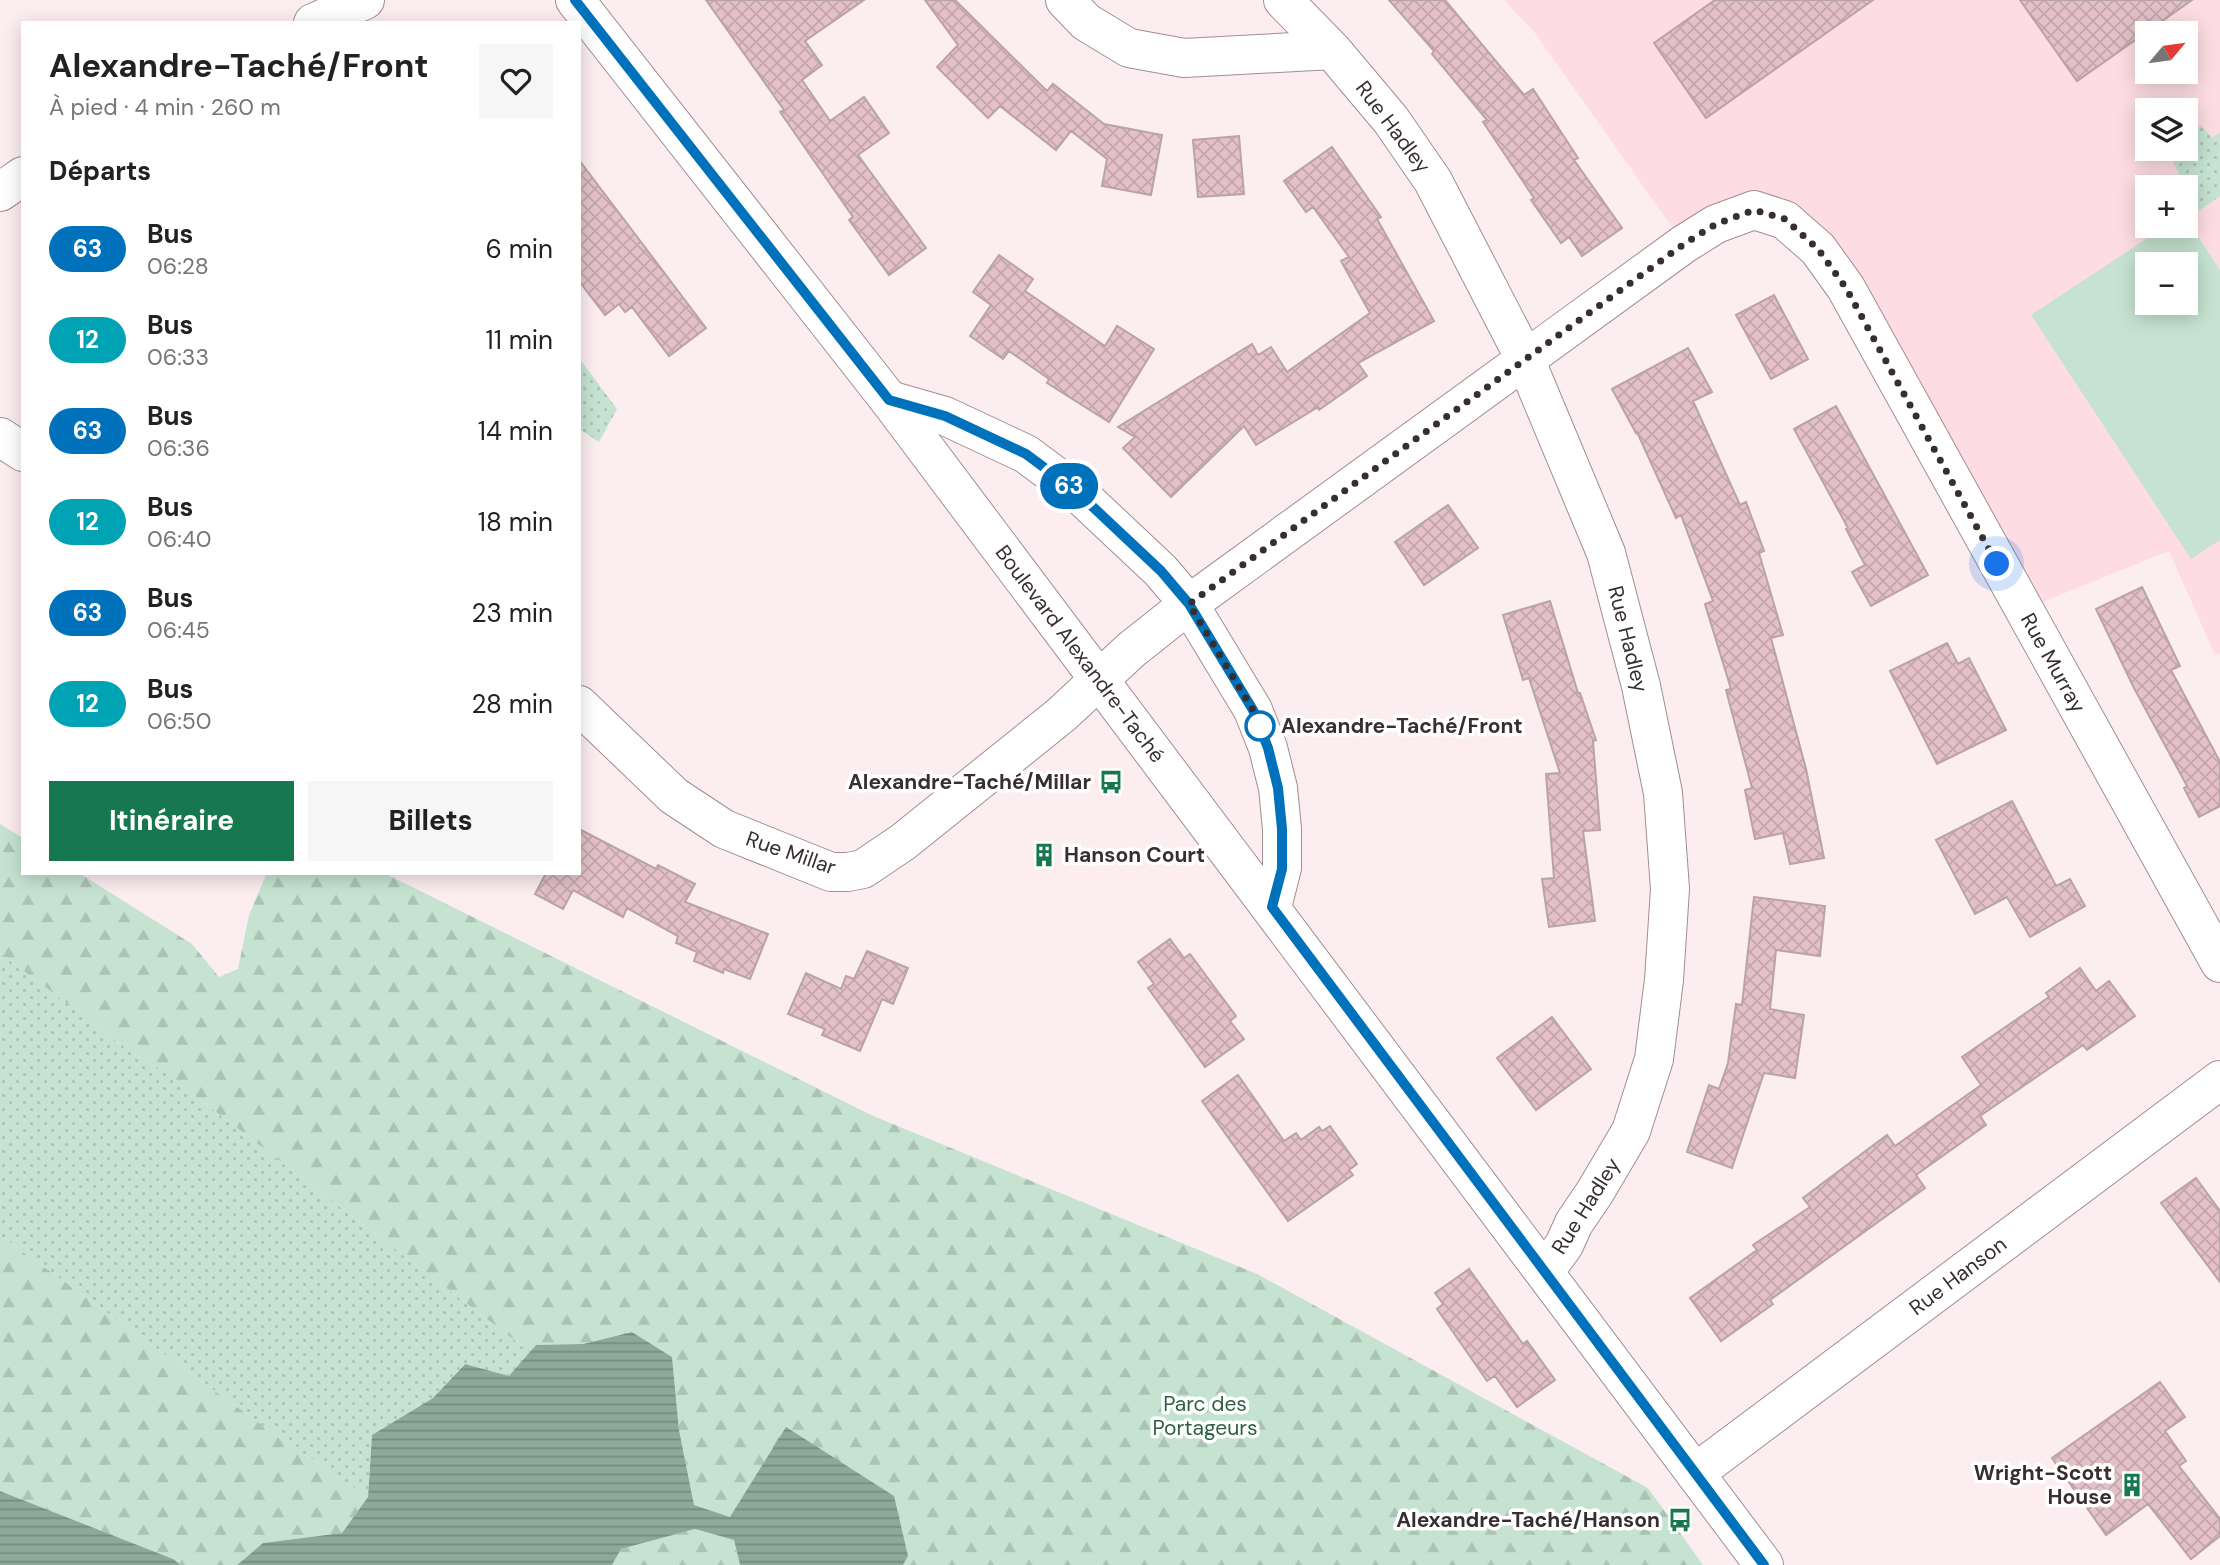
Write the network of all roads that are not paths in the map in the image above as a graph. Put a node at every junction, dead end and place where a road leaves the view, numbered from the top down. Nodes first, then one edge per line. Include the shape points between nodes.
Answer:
1 (365, 0) edge
2 (575, 0) edge
3 (1065, 0) edge
4 (1283, 0) edge
5 (318, 21) edge
6 (1332, 50) junction
7 (21, 177) edge
8 (0, 192) edge
9 (1754, 210) joint
10 (1525, 359) junction
11 (889, 400) junction
12 (0, 437) edge
13 (21, 451) edge
14 (1189, 604) junction
15 (1099, 680) junction
16 (581, 707) edge
17 (1272, 907) junction
18 (2220, 963) edge
19 (2220, 1080) edge
20 (1545, 1271) junction
21 (1695, 1473) junction
22 (1764, 1565) edge

1 - 5 street
2 - 11 street, Boulevard Alexandre-Taché
3 - 6 street via 1086,22 1129,48 1184,58
4 - 6 street, Rue Hadley
6 - 10 street, Rue Hadley via 1391,120 1433,181
7 - 8 street
9 - 10 street, Rue Millar via 1716,224 1684,244
9 - 18 street, Rue Murray via 1785,219 1818,249 1846,288
10 - 14 street, Rue Millar
10 - 20 street, Rue Hadley via 1606,553 1663,793 1670,889 1654,1059 1631,1131
11 - 14 street via 945,416 1026,454 1077,492 1161,571
11 - 15 street, Boulevard Alexandre-Taché
12 - 13 street
14 - 15 street, Rue Millar
14 - 17 street via 1253,710 1268,748 1282,829 1282,869
15 - 16 street, Rue Millar via 904,842 863,869 848,872 831,872 724,829 674,796
15 - 17 street, Boulevard Alexandre-Taché
17 - 20 street, Boulevard Alexandre-Taché
19 - 21 street, Rue Hanson
20 - 21 street, Boulevard Alexandre-Taché
21 - 22 street, Boulevard Alexandre-Taché

